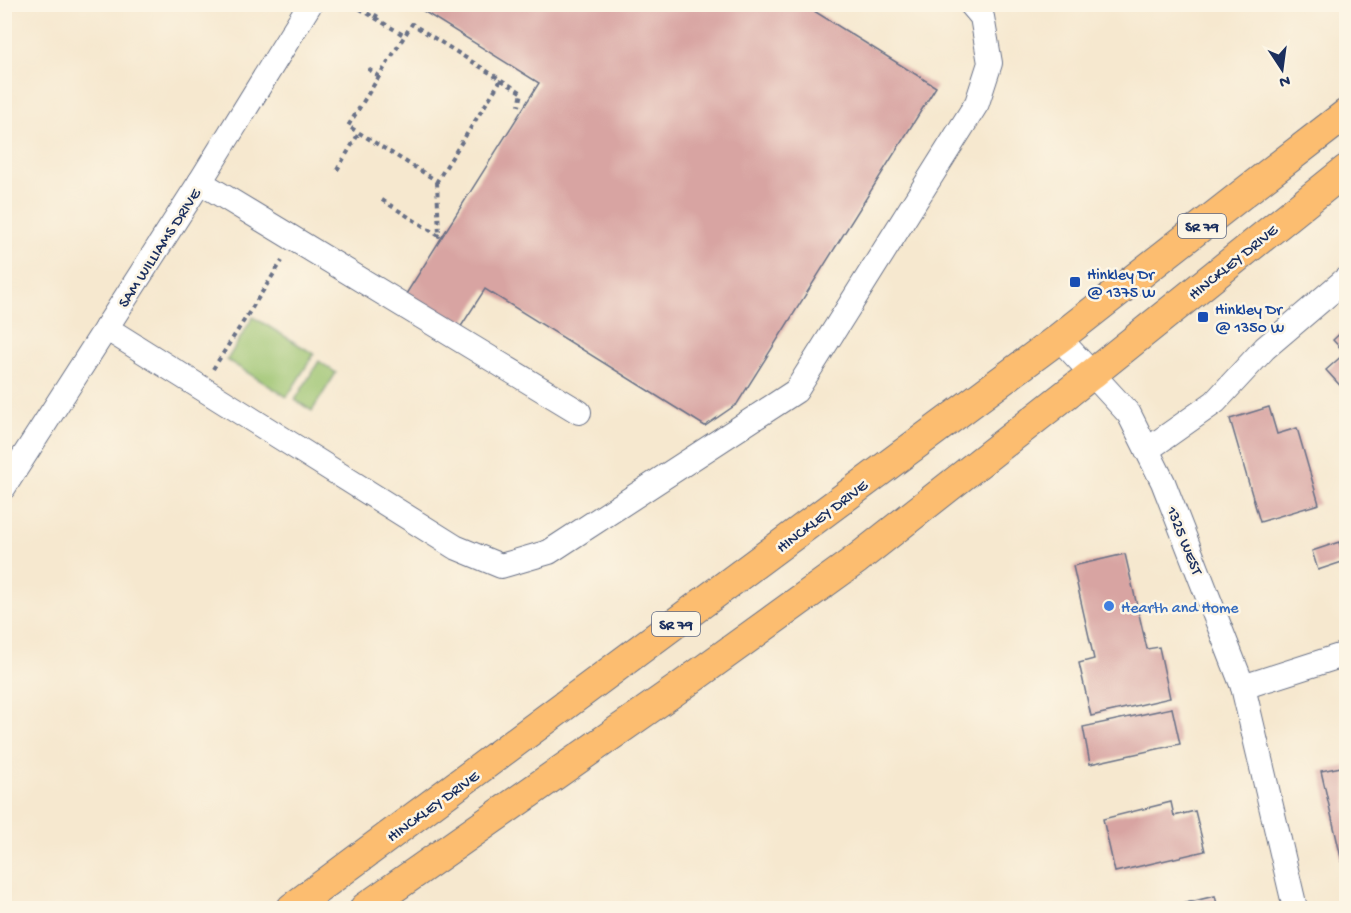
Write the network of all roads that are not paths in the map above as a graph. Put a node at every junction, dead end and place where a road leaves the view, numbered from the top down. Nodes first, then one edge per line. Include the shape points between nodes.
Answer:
1 (310, 4) edge
2 (971, 4) edge
3 (1347, 114) edge
4 (1347, 170) edge
5 (200, 182) junction
6 (1347, 279) edge
7 (106, 328) junction
8 (1059, 338) junction
9 (1092, 374) junction
10 (579, 412) dead end
11 (1147, 450) junction
12 (4, 488) edge
13 (1347, 654) edge
14 (1243, 687) junction
15 (291, 909) edge
16 (365, 909) edge
17 (1295, 909) edge

1 - 5 street, SAM WILLIAMS DRIVE
2 - 7 street via 982,17 990,63 977,103 796,391 549,552 501,566 455,547
3 - 8 main road, HINCKLEY DRIVE / SR 79
4 - 9 main road, HINCKLEY DRIVE / SR 79
5 - 7 street, SAM WILLIAMS DRIVE
5 - 10 street
6 - 11 street via 1265,348 1215,402
7 - 12 street, SAM WILLIAMS DRIVE
8 - 9 street, 1325 WEST
8 - 15 main road, HINCKLEY DRIVE / SR 79
9 - 11 street, 1325 WEST via 1129,414
9 - 16 main road, HINCKLEY DRIVE / SR 79 via 857,559
11 - 14 street, 1325 WEST
13 - 14 street
14 - 17 street, 1325 WEST

